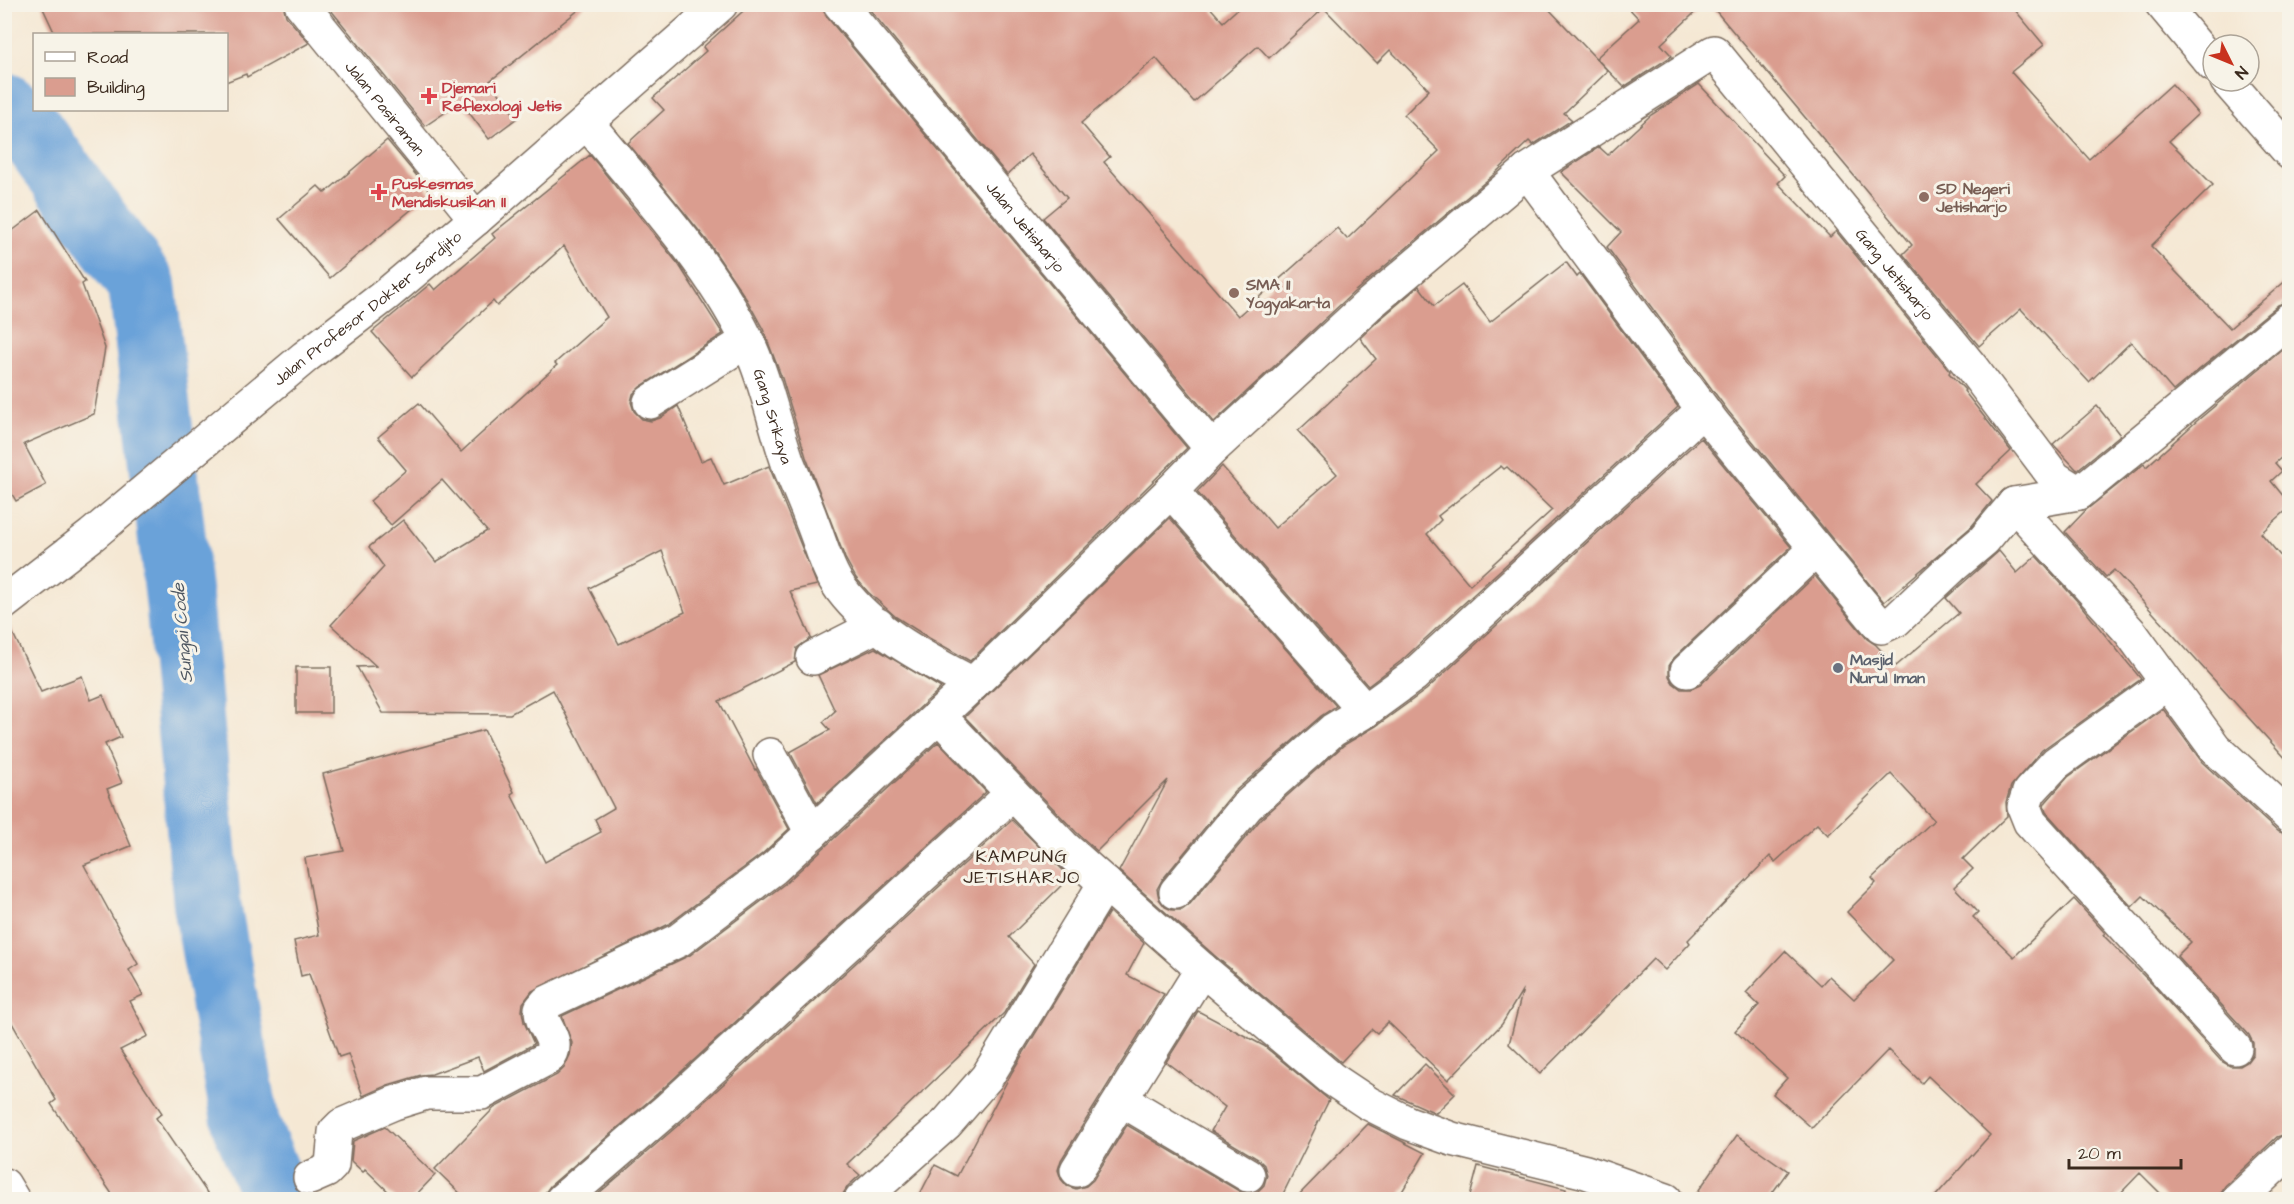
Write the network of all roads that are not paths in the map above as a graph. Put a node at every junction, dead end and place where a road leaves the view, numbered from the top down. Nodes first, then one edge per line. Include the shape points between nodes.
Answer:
1 (721, 4) edge
2 (840, 4) edge
3 (2162, 4) edge
4 (314, 9) edge
5 (2201, 51) edge
6 (2237, 93) edge
7 (587, 123) junction
8 (2289, 153) edge
9 (1527, 171) junction
10 (476, 219) junction
11 (2289, 319) edge
12 (747, 341) junction
13 (650, 402) dead end
14 (1703, 410) junction
15 (1212, 448) junction
16 (1172, 491) junction
17 (2079, 493) junction
18 (2014, 504) junction
19 (1816, 549) junction
20 (4, 603) edge
21 (878, 626) junction
22 (813, 658) dead end
23 (1687, 671) dead end
24 (2167, 683) junction
25 (973, 684) junction
26 (1365, 711) junction
27 (939, 716) junction
28 (770, 755) dead end
29 (1012, 794) junction
30 (2289, 817) edge
31 (812, 833) junction
32 (1105, 883) junction
33 (1176, 892) dead end
34 (1202, 969) junction
35 (2235, 1048) dead end
36 (1122, 1100) junction
37 (2289, 1151) edge
38 (1077, 1170) dead end
39 (1248, 1175) dead end
40 (310, 1178) dead end
41 (4, 1185) edge
42 (13, 1200) edge
43 (562, 1200) edge
44 (861, 1200) edge
45 (1666, 1200) edge
46 (2238, 1200) edge

1 - 7 street, Jalan Profesor Dokter Sardjito
2 - 15 street, Jalan Jetisharjo
3 - 5 street
4 - 10 street, Jalan Pasiraman
6 - 8 street
7 - 10 street, Jalan Profesor Dokter Sardjito
7 - 12 street, Gang Srikaya via 674,229 729,307
9 - 14 street
9 - 15 street via 1367,306
9 - 17 street, Gang Jetisharjo via 1714,52 1972,368 2055,478
10 - 20 street, Jalan Profesor Dokter Sardjito
11 - 17 street
12 - 13 street
12 - 21 street, Gang Srikaya via 829,568 841,589
14 - 19 street
14 - 26 street via 1413,676
15 - 16 street
16 - 25 street
16 - 26 street
17 - 18 street
18 - 19 street via 1984,540 1896,620 1881,627
18 - 24 street via 2131,633
19 - 23 street
21 - 22 street
21 - 25 street, Gang Srikaya via 926,660
24 - 30 street via 2215,748
24 - 35 street via 2056,763 2029,792 2024,807 2030,822
25 - 27 street
26 - 33 street via 1333,730 1247,806
27 - 29 street
27 - 31 street
28 - 31 street
29 - 32 street
29 - 43 street via 669,1108
31 - 40 street via 774,868 679,940 546,1003 540,1016 554,1042 548,1058 482,1093 426,1093 342,1125 335,1132 332,1165
32 - 34 street
32 - 44 street via 987,1077 947,1123
34 - 36 street
34 - 45 street via 1332,1079 1408,1123 1452,1139 1586,1172
36 - 38 street
36 - 39 street
37 - 46 street
41 - 42 street

